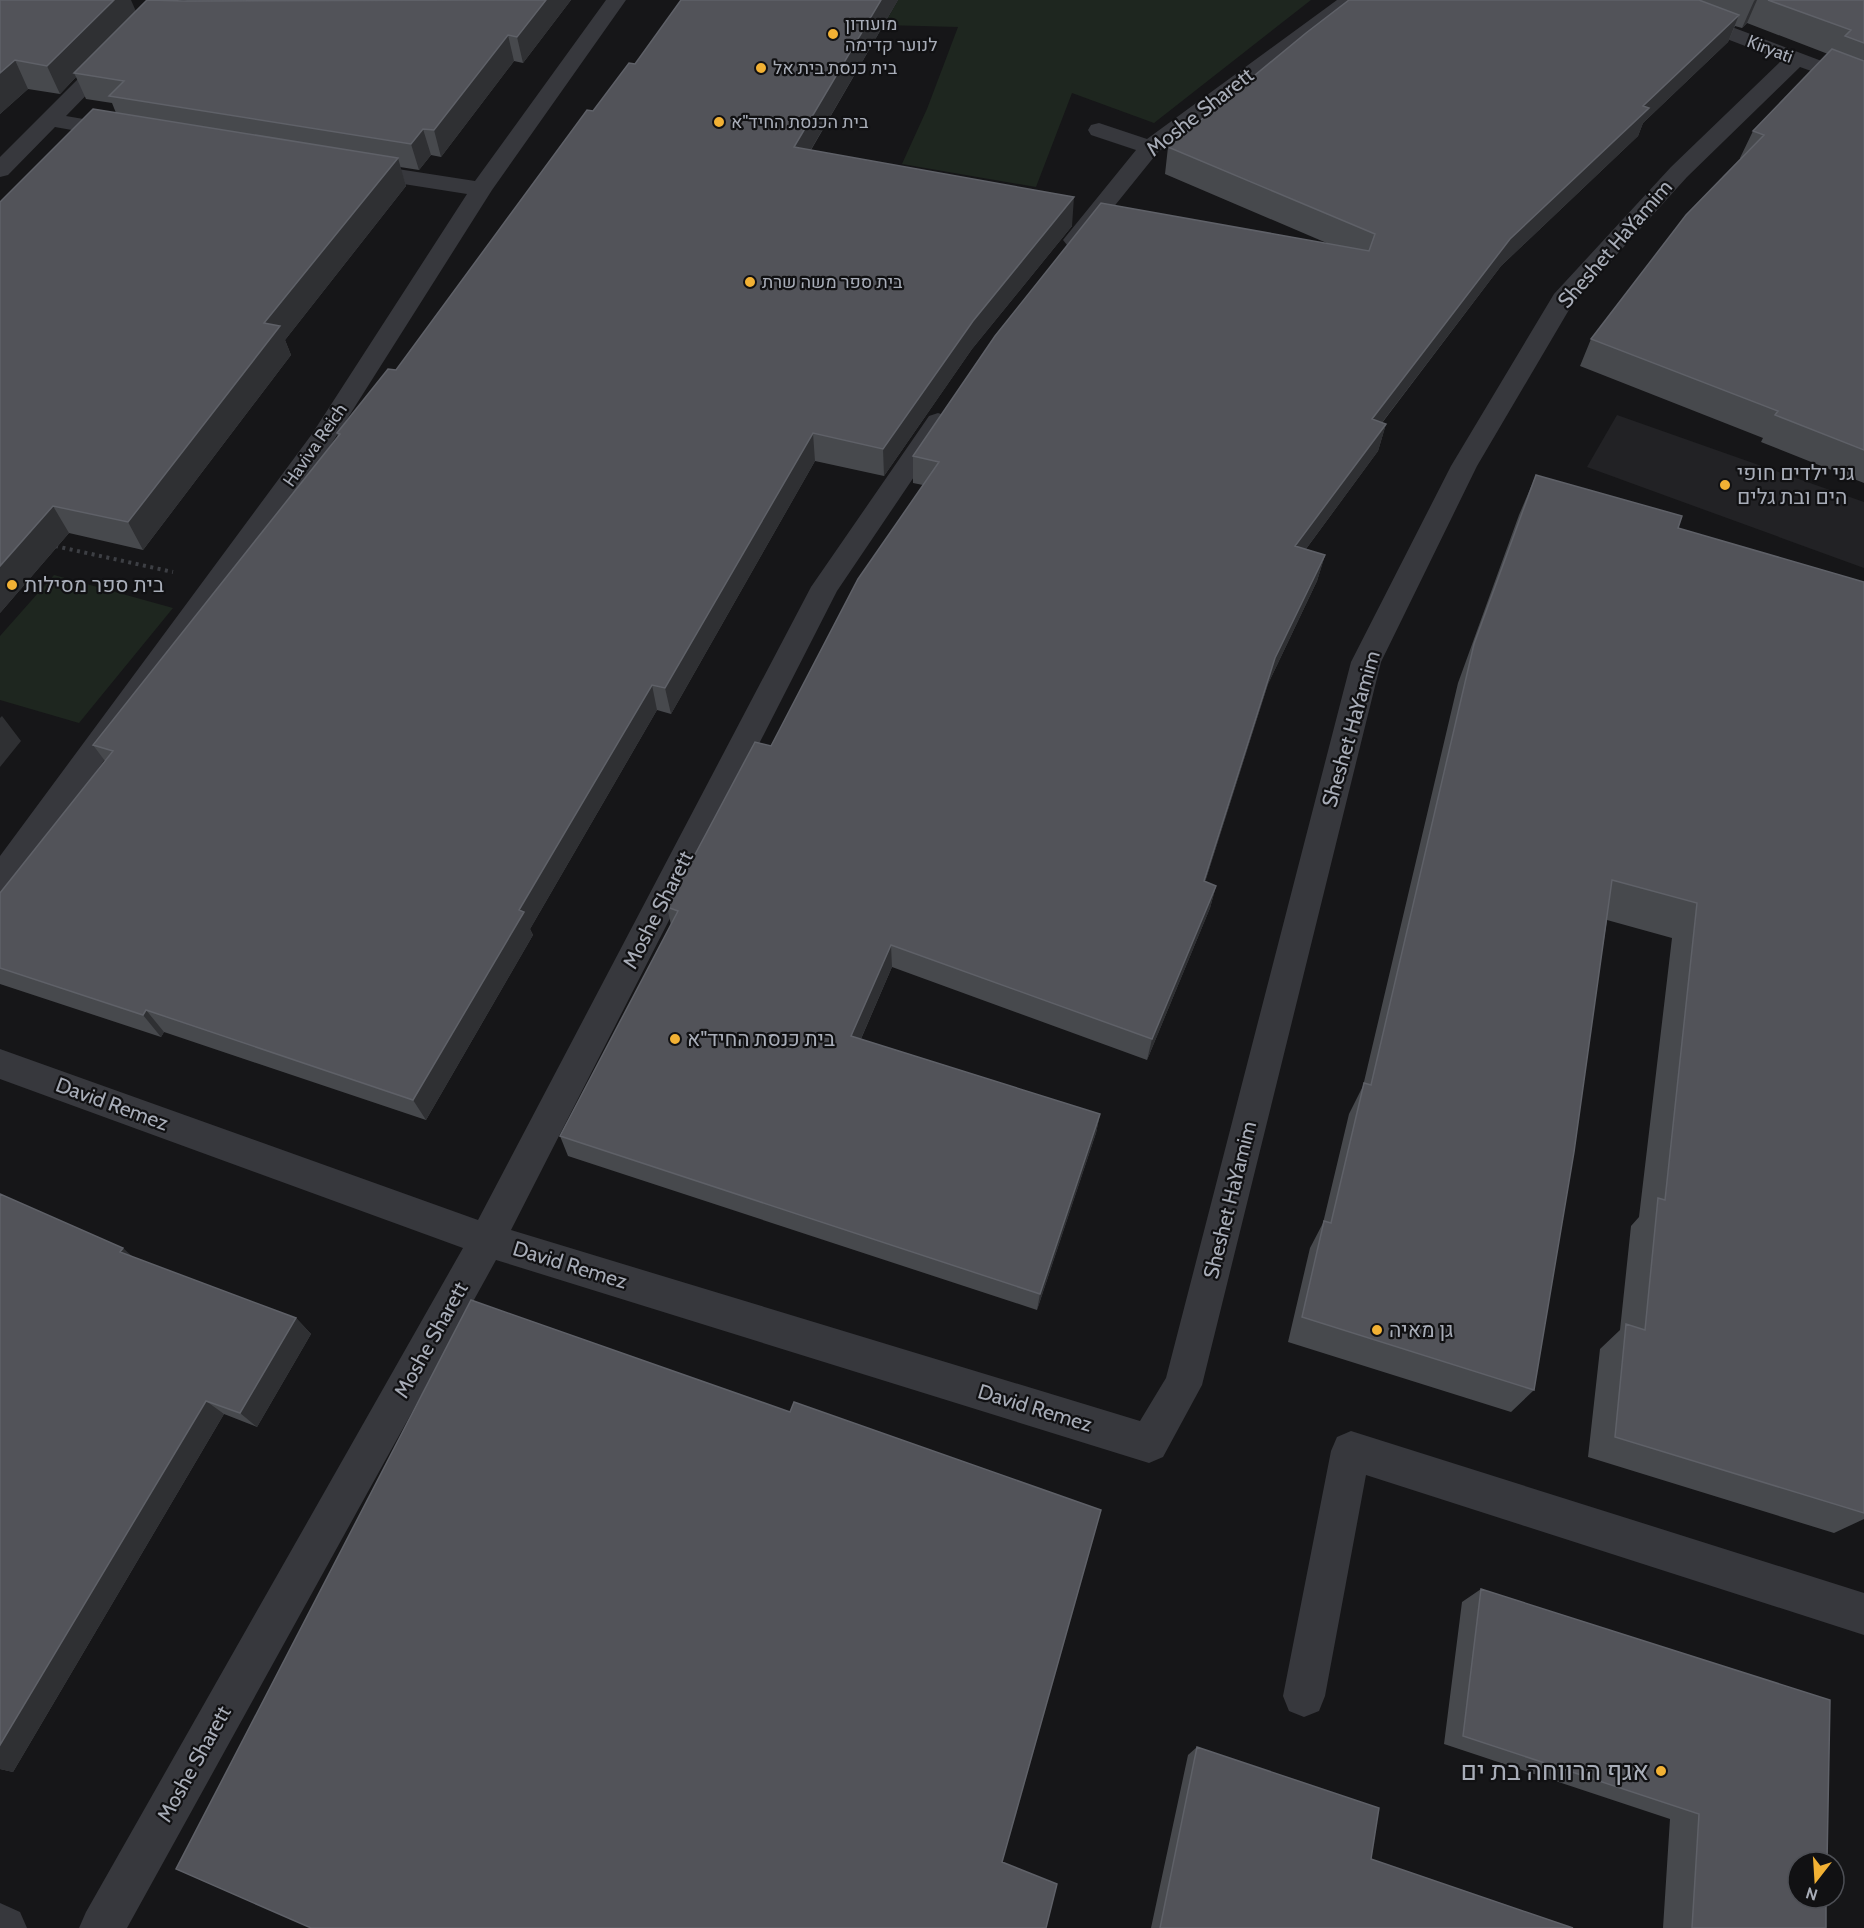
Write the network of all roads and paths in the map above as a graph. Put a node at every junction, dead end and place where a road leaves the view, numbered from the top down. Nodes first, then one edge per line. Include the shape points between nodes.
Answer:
1 (168, 0) edge
2 (616, 0) edge
3 (1350, 0) edge
4 (1642, 0) edge
5 (1796, 59) junction
6 (1864, 84) edge
7 (50, 120) junction
8 (1099, 130) dead end
9 (144, 135) edge
10 (1150, 147) junction
11 (342, 167) edge
12 (0, 170) edge
13 (481, 189) junction
14 (1055, 264) edge
15 (950, 404) edge
16 (46, 544) edge
17 (218, 582) junction
18 (0, 881) edge
19 (0, 1064) edge
20 (487, 1240) junction
21 (1149, 1443) joint
22 (1864, 1614) edge
23 (1304, 1696) dead end
24 (102, 1928) edge

1 - 7 street
2 - 13 street, Haviva Reich
3 - 10 street, Moshe Sharett
4 - 5 street, Kiryati
5 - 6 street, Kiryati
5 - 21 street, Sheshet HaYamim via 1678,172 1563,299 1464,466 1366,662 1184,1385
7 - 9 street
7 - 12 street
8 - 10 street
10 - 14 street, Moshe Sharett
11 - 13 street
13 - 17 street, Haviva Reich via 321,440
15 - 20 street, Moshe Sharett via 825,586
16 - 17 path
17 - 18 street, Haviva Reich
19 - 20 street, David Remez
20 - 21 street, David Remez
20 - 24 street, Moshe Sharett
22 - 23 street via 1351,1451

